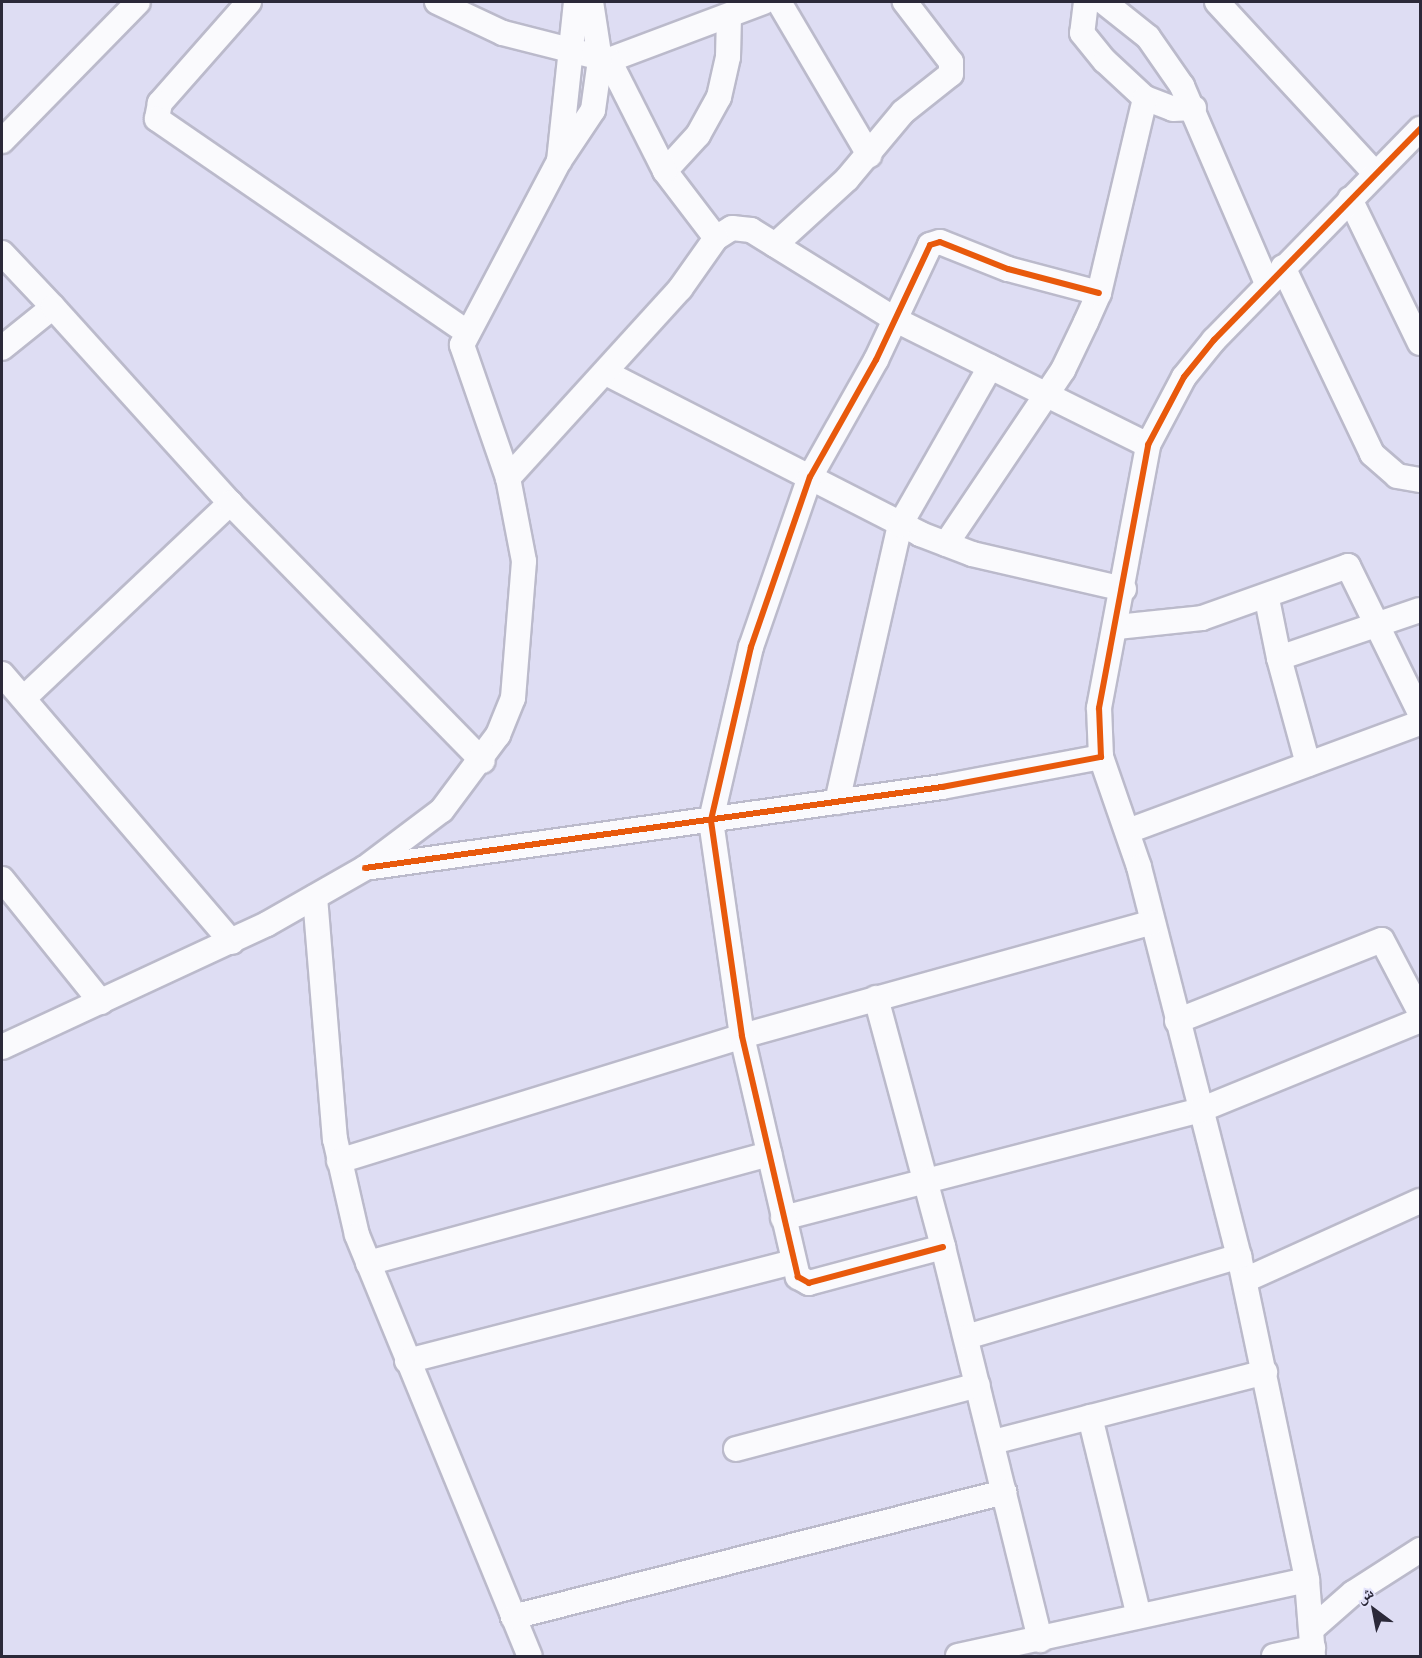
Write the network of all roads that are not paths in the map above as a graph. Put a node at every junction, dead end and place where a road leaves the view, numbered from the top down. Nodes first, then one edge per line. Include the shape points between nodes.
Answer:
1 (138, 2) edge
2 (249, 2) edge
3 (436, 2) edge
4 (576, 2) edge
5 (591, 2) edge
6 (763, 2) edge
7 (779, 2) edge
8 (905, 2) edge
9 (1086, 2) edge
10 (1104, 2) edge
11 (1217, 2) edge
12 (729, 16) junction
13 (567, 52) junction
14 (604, 60) junction
15 (1145, 98) junction
16 (1194, 108) junction
17 (1420, 129) edge
18 (2, 141) edge
19 (869, 155) junction
20 (559, 161) junction
21 (665, 171) junction
22 (1375, 173) junction
23 (1350, 199) junction
24 (716, 238) junction
25 (776, 245) junction
26 (2, 253) edge
27 (1275, 275) junction
28 (1098, 293) junction
29 (53, 307) junction
30 (896, 320) junction
31 (467, 332) junction
32 (1420, 343) edge
33 (2, 348) edge
34 (990, 367) junction
35 (606, 373) junction
36 (1047, 396) junction
37 (1148, 446) junction
38 (810, 477) junction
39 (508, 478) junction
40 (1420, 480) edge
41 (230, 503) junction
42 (900, 525) junction
43 (946, 544) junction
44 (1124, 589) junction
45 (1267, 599) junction
46 (1420, 610) edge
47 (1379, 623) junction
48 (1117, 627) junction
49 (1279, 658) junction
50 (2, 674) edge
51 (24, 698) junction
52 (1420, 713) edge
53 (1420, 723) edge
54 (1101, 757) junction
55 (483, 761) junction
56 (1308, 764) junction
57 (837, 802) junction
58 (711, 820) junction
59 (1128, 831) junction
60 (364, 868) junction
61 (2, 879) edge
62 (315, 897) junction
63 (1152, 922) junction
64 (232, 942) junction
65 (876, 998) junction
66 (101, 1002) junction
67 (1420, 1012) edge
68 (1420, 1020) edge
69 (1177, 1021) junction
70 (742, 1036) junction
71 (2, 1047) edge
72 (1200, 1110) junction
73 (769, 1154) junction
74 (339, 1161) junction
75 (926, 1185) junction
76 (1420, 1201) edge
77 (783, 1218) junction
78 (943, 1247) junction
79 (1239, 1256) junction
80 (368, 1263) junction
81 (794, 1263) junction
82 (1245, 1280) junction
83 (966, 1337) junction
84 (407, 1361) junction
85 (1265, 1372) junction
86 (978, 1385) junction
87 (1090, 1417) junction
88 (993, 1442) junction
89 (736, 1449) dead end
90 (1004, 1492) junction
91 (1420, 1550) edge
92 (1307, 1580) junction
93 (1139, 1616) junction
94 (513, 1617) junction
95 (1040, 1640) junction
96 (1313, 1644) edge
97 (530, 1656) edge
98 (958, 1656) edge
99 (1274, 1656) edge

1 - 18 street
2 - 31 street via 160,103 157,119
3 - 13 street via 503,33
4 - 13 street
5 - 14 street
6 - 12 street
7 - 19 street
8 - 19 street via 953,69 903,111
9 - 15 street via 1080,23 1088,43
10 - 16 street via 1159,50
11 - 22 street
12 - 14 street
12 - 21 street via 728,57 719,97 698,135
13 - 14 street
13 - 20 street
14 - 20 street via 593,110
14 - 21 street
15 - 16 street via 1173,109
15 - 28 street
16 - 27 street
17 - 22 street
19 - 25 street
20 - 31 street
21 - 24 street
22 - 23 street
23 - 27 street
23 - 32 street
24 - 25 street via 743,227
24 - 35 street via 680,289
25 - 30 street
26 - 29 street
27 - 37 street via 1184,377
27 - 40 street via 1372,454 1397,476
28 - 30 street via 934,242
28 - 36 street
29 - 33 street
29 - 41 street
30 - 34 street
30 - 38 street
31 - 39 street via 464,359
34 - 36 street
34 - 42 street
35 - 38 street
35 - 39 street
36 - 37 street
36 - 43 street
37 - 44 street
38 - 42 street
38 - 58 street via 751,647
39 - 55 street via 524,561 522,627 513,698
41 - 51 street
41 - 55 street
42 - 43 street
42 - 57 street
43 - 44 street
44 - 48 street
45 - 47 street via 1348,566
45 - 48 street via 1202,618
45 - 49 street
46 - 47 street
47 - 49 street
47 - 52 street
48 - 54 street via 1099,708
49 - 56 street
50 - 51 street
51 - 64 street
53 - 56 street
54 - 57 street
54 - 59 street
55 - 60 street via 426,825
56 - 59 street
57 - 58 street
58 - 60 street
58 - 70 street
59 - 63 street
60 - 62 street
61 - 66 street
62 - 64 street
62 - 74 street
63 - 65 street
63 - 69 street
64 - 66 street
65 - 70 street
65 - 75 street
66 - 71 street
67 - 69 street via 1382,940
68 - 72 street
69 - 72 street
70 - 73 street
70 - 74 street
72 - 75 street
72 - 79 street
73 - 77 street
73 - 80 street
74 - 80 street
75 - 77 street
75 - 78 street
76 - 82 street
77 - 81 street
78 - 81 street via 809,1283 798,1277
78 - 83 street
79 - 82 street
79 - 83 street
80 - 84 street
81 - 84 street
82 - 85 street
83 - 86 street
84 - 94 street
85 - 87 street
85 - 92 street
86 - 88 street
86 - 89 street
87 - 88 street
87 - 93 street
88 - 90 street
90 - 94 street
90 - 95 street
91 - 96 street via 1353,1593
92 - 93 street
92 - 96 street
93 - 95 street
94 - 97 street
95 - 98 street
96 - 99 street

